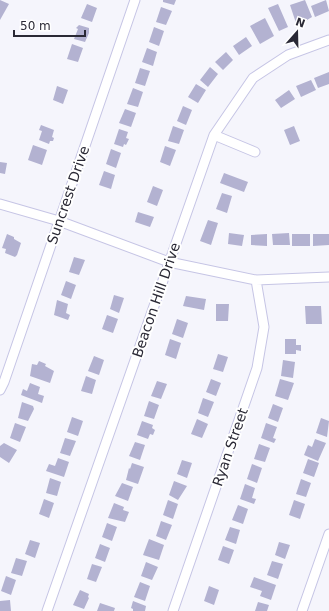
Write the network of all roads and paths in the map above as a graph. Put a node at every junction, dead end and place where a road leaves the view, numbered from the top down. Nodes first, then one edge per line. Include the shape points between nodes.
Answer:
1 (135, 0) edge
2 (329, 40) edge
3 (214, 135) junction
4 (255, 152) dead end
5 (0, 204) edge
6 (59, 221) junction
7 (169, 262) junction
8 (329, 277) edge
9 (256, 280) junction
10 (0, 390) edge
11 (329, 534) edge
12 (47, 611) edge
13 (173, 611) edge
14 (302, 611) edge

1 - 6 street, Suncrest Drive
2 - 3 street, Beacon Hill Drive via 288,55 252,78
3 - 4 street
3 - 7 street, Beacon Hill Drive
5 - 6 street
6 - 7 street
6 - 10 street, Suncrest Drive
7 - 9 street
7 - 12 street, Beacon Hill Drive
8 - 9 street
9 - 13 street, Ryan Street via 264,326 257,368
11 - 14 street

